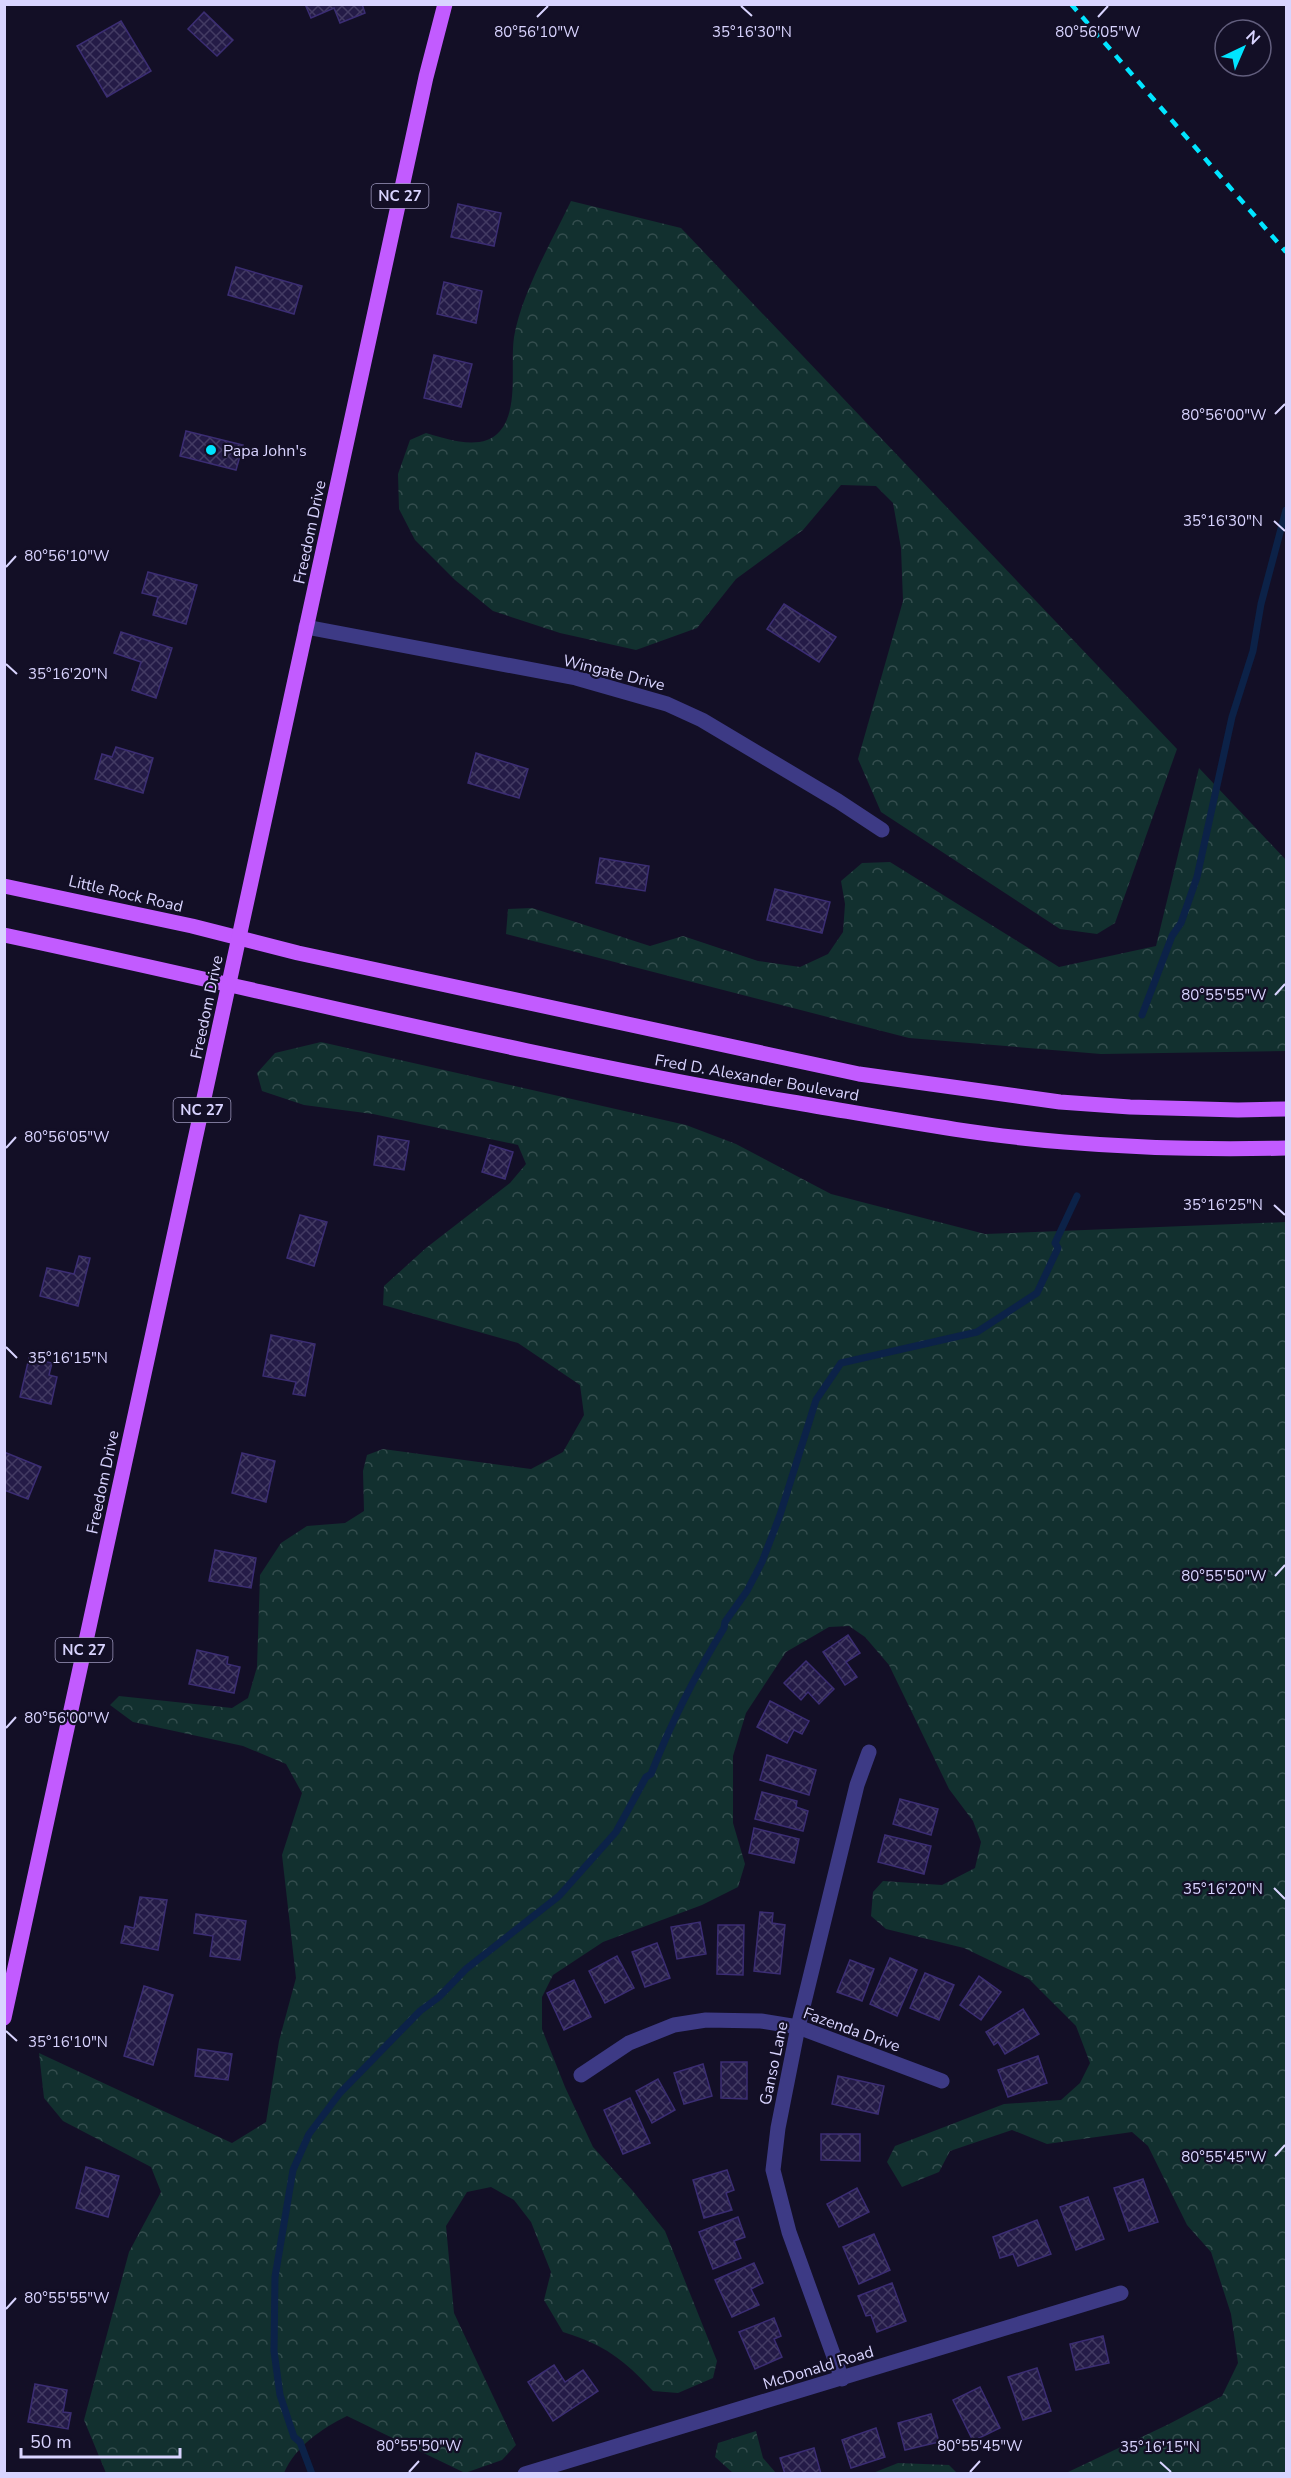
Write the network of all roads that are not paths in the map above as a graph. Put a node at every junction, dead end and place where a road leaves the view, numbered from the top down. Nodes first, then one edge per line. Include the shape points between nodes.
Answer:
1 (445, 4) edge
2 (306, 627) junction
3 (882, 830) dead end
4 (4, 886) edge
5 (4, 935) edge
6 (239, 938) junction
7 (229, 984) junction
8 (1287, 1109) edge
9 (1287, 1148) edge
10 (869, 1752) dead end
11 (4, 2018) edge
12 (798, 2027) junction
13 (581, 2075) dead end
14 (942, 2081) dead end
15 (1121, 2293) dead end
16 (842, 2379) junction
17 (525, 2474) edge

1 - 2 main road, Freedom Drive / NC 27
2 - 3 street, Wingate Drive via 576,678 667,704 702,720
2 - 6 main road, Freedom Drive / NC 27
4 - 6 main road, Little Rock Road
5 - 7 main road
6 - 7 main road, Freedom Drive / NC 27
6 - 8 main road, Fred D. Alexander Boulevard via 859,1074 1060,1102
7 - 9 main road, Fred D. Alexander Boulevard via 676,1082 961,1130 1063,1142
7 - 11 main road, Freedom Drive / NC 27
10 - 12 street, Ganso Lane via 857,1785
12 - 13 street, Fazenda Drive via 761,2021 706,2020 675,2025 629,2043
12 - 14 street, Fazenda Drive
12 - 16 street, Ganso Lane via 773,2170 789,2232
15 - 16 street, McDonald Road
16 - 17 street, McDonald Road

